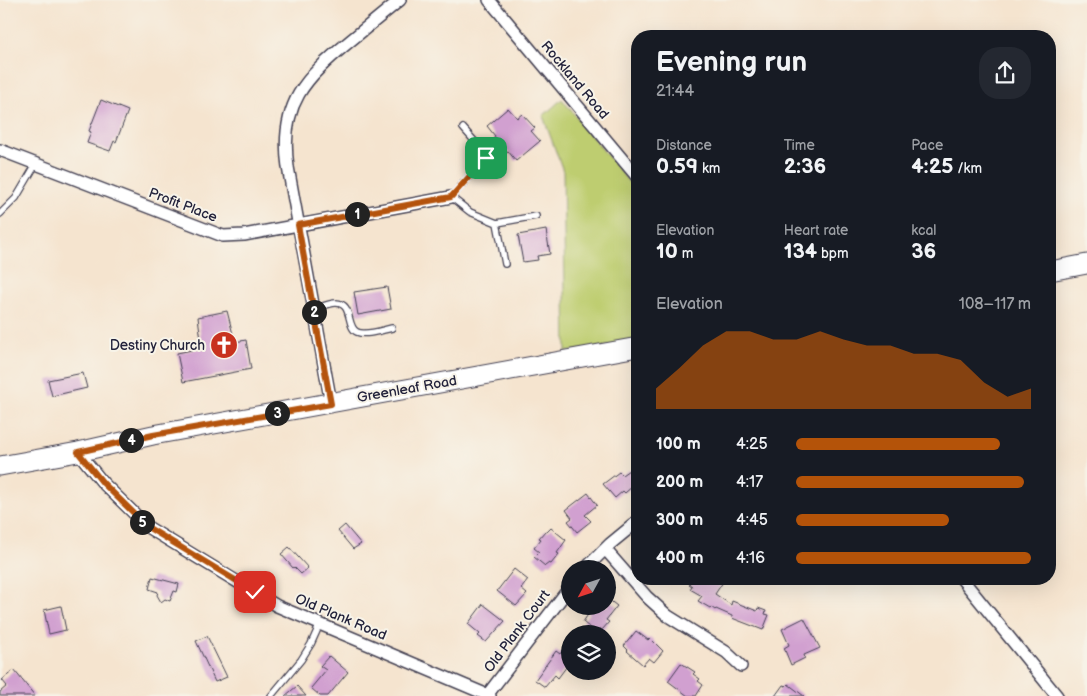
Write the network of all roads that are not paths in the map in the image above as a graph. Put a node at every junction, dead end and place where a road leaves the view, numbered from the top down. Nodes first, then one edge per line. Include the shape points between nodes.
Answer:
1 (400, 0) edge
2 (489, 0) edge
3 (463, 128) dead end
4 (0, 150) edge
5 (36, 164) junction
6 (631, 170) edge
7 (451, 197) junction
8 (0, 214) edge
9 (536, 216) dead end
10 (497, 223) junction
11 (298, 225) junction
12 (505, 264) dead end
13 (1087, 264) edge
14 (1056, 270) edge
15 (314, 309) junction
16 (392, 328) dead end
17 (631, 348) edge
18 (331, 404) junction
19 (78, 452) junction
20 (0, 466) edge
21 (631, 527) edge
22 (605, 549) junction
23 (593, 560) edge
24 (631, 579) edge
25 (636, 585) edge
26 (967, 585) edge
27 (561, 599) edge
28 (320, 624) junction
29 (741, 666) dead end
30 (489, 695) edge
31 (271, 696) edge
32 (1057, 696) edge

1 - 11 street via 323,63 294,103 286,143
2 - 6 street, Rockland Road
3 - 7 lane via 486,158
4 - 5 street, Profit Place
5 - 8 lane via 16,198
5 - 11 street, Profit Place via 223,236
7 - 10 lane via 470,212
7 - 11 street, Profit Place
9 - 10 lane
10 - 12 lane
11 - 15 street
13 - 14 main road
15 - 16 lane via 341,304 346,308 351,327 358,333
15 - 18 street
17 - 18 main road, Greenleaf Road
18 - 19 main road, Greenleaf Road via 153,435
19 - 20 main road, Greenleaf Road
19 - 28 street, Old Plank Road via 103,483 149,528 277,606
21 - 22 street
22 - 23 street
22 - 24 street
25 - 29 street via 668,616 713,643
26 - 32 street
27 - 30 street, Old Plank Court
28 - 30 street, Old Plank Road
28 - 31 lane via 301,660

